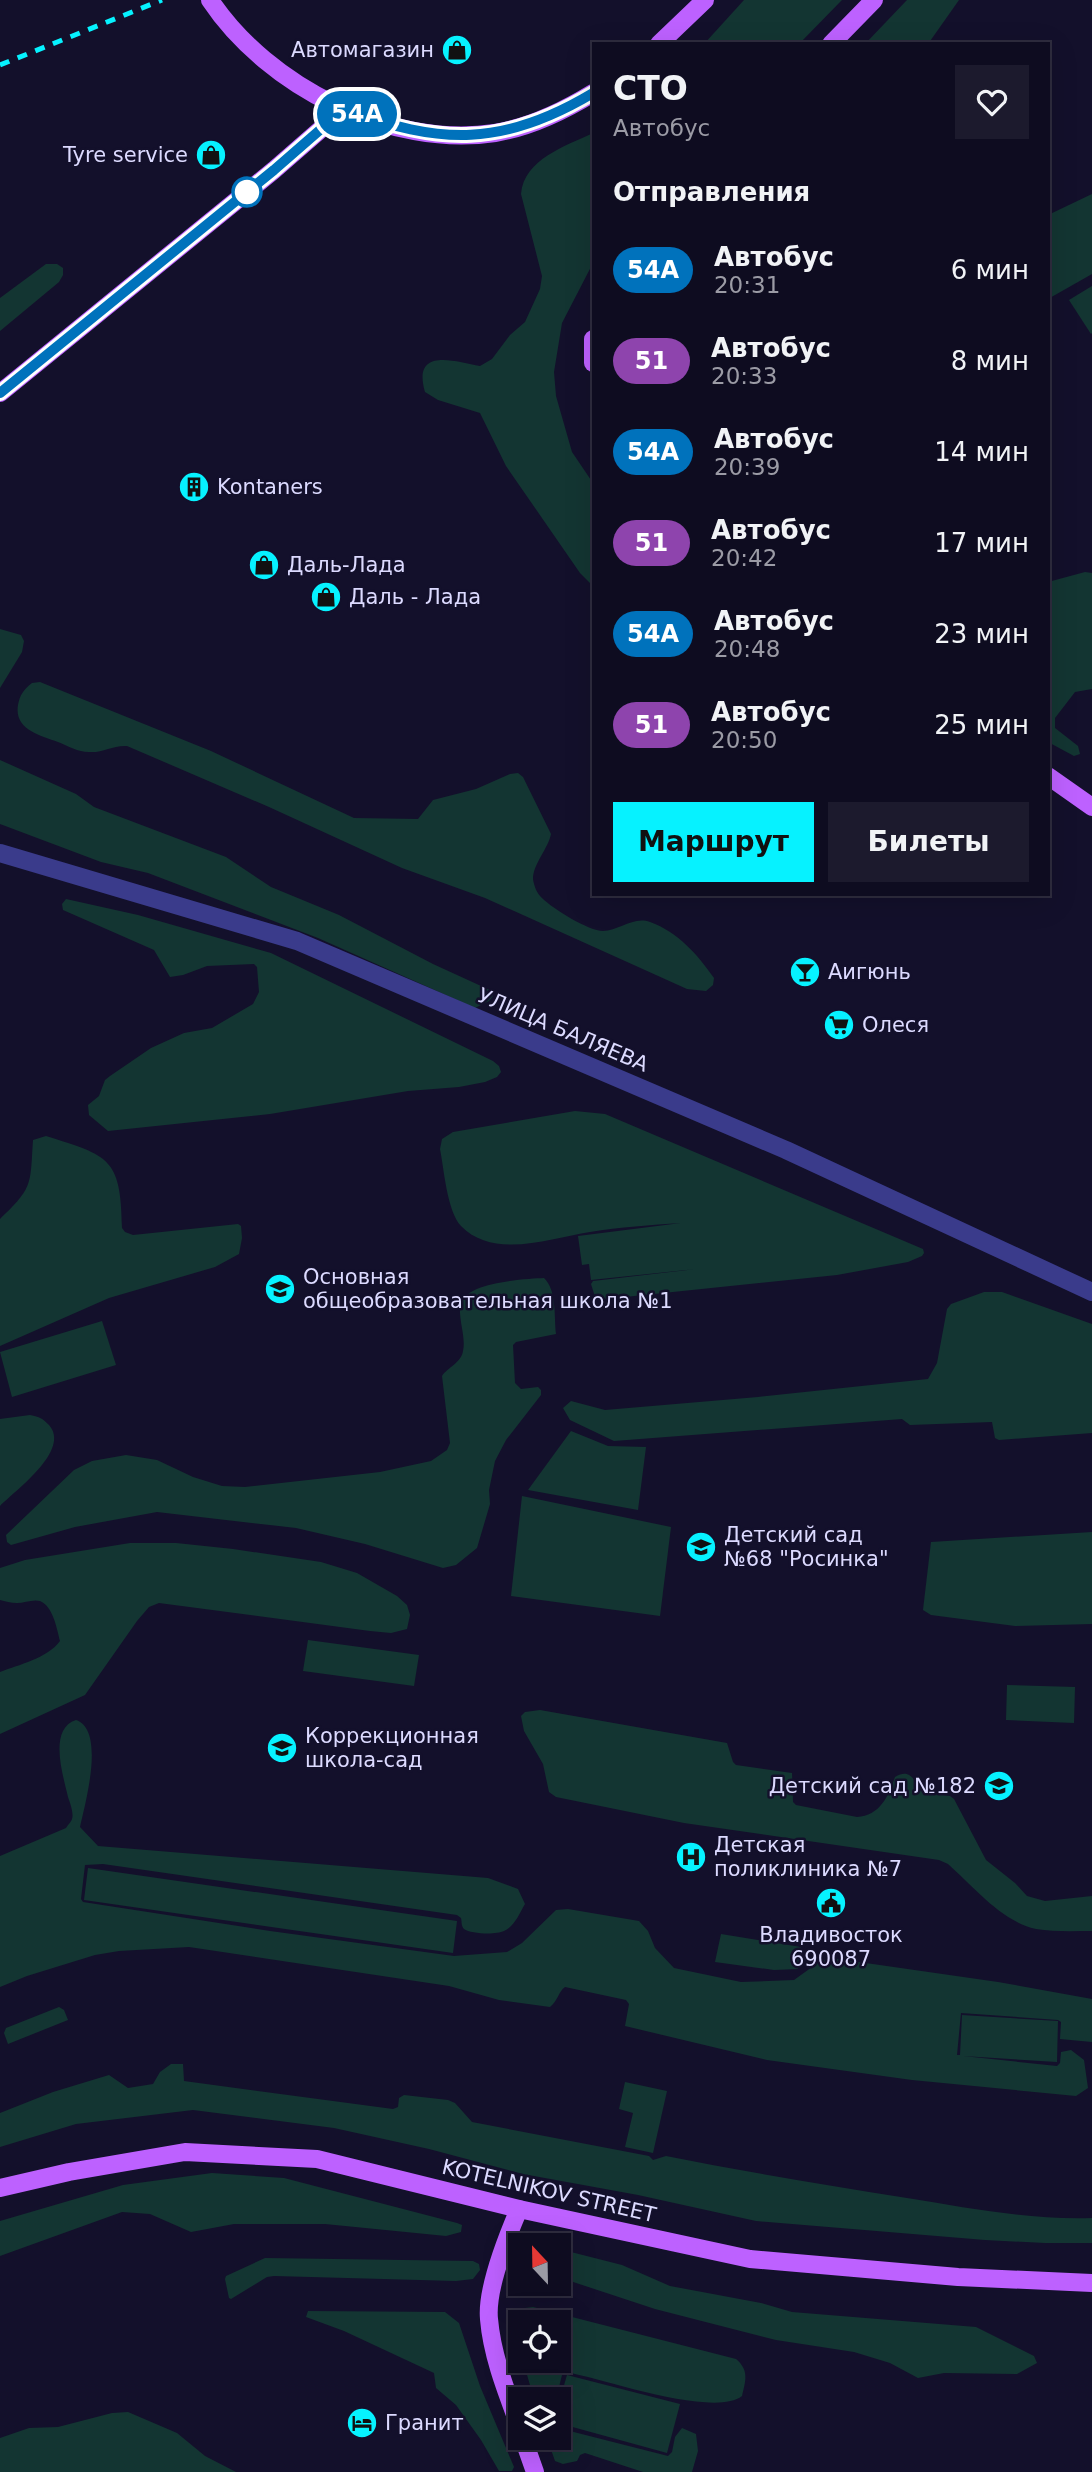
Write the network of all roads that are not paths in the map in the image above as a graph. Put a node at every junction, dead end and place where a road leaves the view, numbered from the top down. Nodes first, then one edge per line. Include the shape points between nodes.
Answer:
1 (210, 0) edge
2 (705, 0) edge
3 (874, 0) edge
4 (661, 42) edge
5 (833, 42) edge
6 (592, 94) edge
7 (344, 109) junction
8 (0, 393) edge
9 (1050, 777) edge
10 (1092, 807) edge
11 (0, 853) edge
12 (1092, 1292) edge
13 (0, 2188) edge
14 (519, 2209) junction
15 (1092, 2283) edge
16 (508, 2392) edge
17 (527, 2450) edge
18 (535, 2472) edge

1 - 7 main road via 263,59
2 - 4 main road
3 - 5 main road
6 - 7 main road via 539,122 495,133 436,135
7 - 8 main road
9 - 10 main road
11 - 12 street, УЛИЦА БАЛЯЕВА via 298,941 786,1150
13 - 14 main road, KOTELNIKOV STREET via 185,2152 317,2159
14 - 15 main road, KOTELNIKOV STREET via 750,2259
14 - 16 main road via 488,2310
17 - 18 main road

